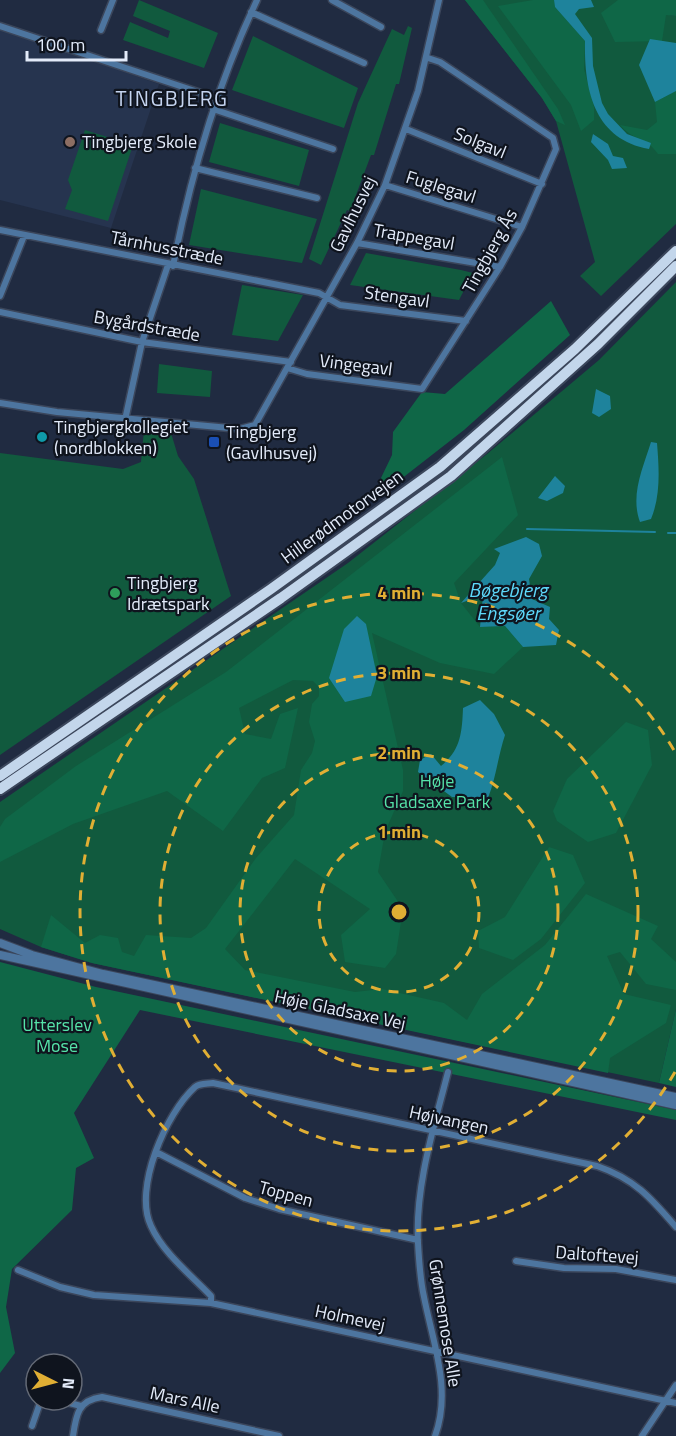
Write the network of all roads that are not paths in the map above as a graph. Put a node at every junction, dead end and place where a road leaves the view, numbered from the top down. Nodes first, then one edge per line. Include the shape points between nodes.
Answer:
1 (113, 0) edge
2 (257, 0) edge
3 (332, 0) edge
4 (439, 0) edge
5 (251, 12) junction
6 (0, 26) edge
7 (381, 27) dead end
8 (101, 30) dead end
9 (428, 58) junction
10 (364, 63) dead end
11 (216, 98) junction
12 (213, 110) junction
13 (406, 129) junction
14 (333, 149) dead end
15 (195, 168) junction
16 (542, 184) junction
17 (385, 185) junction
18 (317, 198) dead end
19 (522, 227) junction
20 (0, 230) edge
21 (24, 236) junction
22 (357, 243) junction
23 (676, 251) edge
24 (170, 265) junction
25 (676, 266) edge
26 (500, 267) junction
27 (0, 296) edge
28 (327, 297) junction
29 (0, 312) edge
30 (466, 321) junction
31 (142, 342) junction
32 (289, 365) junction
33 (422, 389) joint
34 (0, 403) edge
35 (125, 420) junction
36 (0, 776) edge
37 (0, 789) edge
38 (0, 943) edge
39 (0, 955) edge
40 (448, 1072) dead end
41 (676, 1097) edge
42 (676, 1105) edge
43 (433, 1132) junction
44 (156, 1152) junction
45 (676, 1227) edge
46 (418, 1240) junction
47 (516, 1261) dead end
48 (18, 1270) dead end
49 (676, 1280) edge
50 (211, 1303) junction
51 (436, 1351) junction
52 (676, 1384) edge
53 (664, 1400) junction
54 (676, 1403) edge
55 (84, 1404) edge
56 (37, 1412) edge
57 (78, 1412) edge
58 (32, 1426) dead end
59 (244, 1428) junction
60 (73, 1436) edge
61 (241, 1436) edge
62 (279, 1436) edge
63 (435, 1436) edge
64 (642, 1436) edge

1 - 8 street
2 - 5 street
3 - 7 street
4 - 9 street, Gavlhusvej
5 - 10 street
5 - 11 street
6 - 11 street
9 - 13 street, Gavlhusvej
9 - 16 street, Tingbjerg Ås via 549,133 556,149
11 - 12 street
12 - 14 street
12 - 15 street
13 - 16 street, Solgavl
13 - 17 street, Gavlhusvej
15 - 18 street
15 - 24 street
16 - 19 street, Tingbjerg Ås
17 - 19 street, Fuglegavl
17 - 22 street, Gavlhusvej
19 - 26 street, Tingbjerg Ås
20 - 21 street, Tårnhusstræde
21 - 24 street, Tårnhusstræde
21 - 27 street
22 - 26 street, Trappegavl
22 - 28 street, Gavlhusvej
23 - 36 highway, Hillerødmotorvejen via 575,349 440,467
24 - 28 street, Tårnhusstræde
24 - 31 street
25 - 37 highway, Hillerødmotorvejen via 598,344 451,476 281,598
26 - 30 street, Tingbjerg Ås
28 - 30 street, Stengavl via 340,305
28 - 32 street, Gavlhusvej
29 - 31 street, Bygårdstræde
30 - 33 street, Tingbjerg Ås
31 - 32 street, Bygårdstræde
31 - 35 street
32 - 33 street, Vingegavl via 307,374
32 - 35 street, Gavlhusvej via 255,425 240,429
34 - 35 street
38 - 41 street, Høje Gladsaxe Vej via 103,974
39 - 42 street, Høje Gladsaxe Vej
40 - 43 street, Grønnemose Alle
43 - 44 street, Højvangen via 213,1083 196,1087 166,1130
43 - 45 street, Højvangen via 613,1171 645,1191
43 - 46 street, Grønnemose Alle via 423,1180
44 - 46 street, Toppen via 245,1198
44 - 50 street via 145,1187 144,1205 150,1225 161,1243 211,1296
46 - 51 street, Grønnemose Alle via 423,1296
47 - 49 street, Daltoftevej via 564,1268 616,1269
48 - 50 street, Holmevej via 93,1295
50 - 51 street, Holmevej
51 - 53 street, Holmevej
51 - 63 street, Grønnemose Alle via 442,1397
52 - 53 street
53 - 54 street, Holmevej
53 - 64 street
55 - 59 street, Mars Alle via 102,1397
56 - 58 street
57 - 60 street
59 - 61 street
59 - 62 street, Mars Alle

